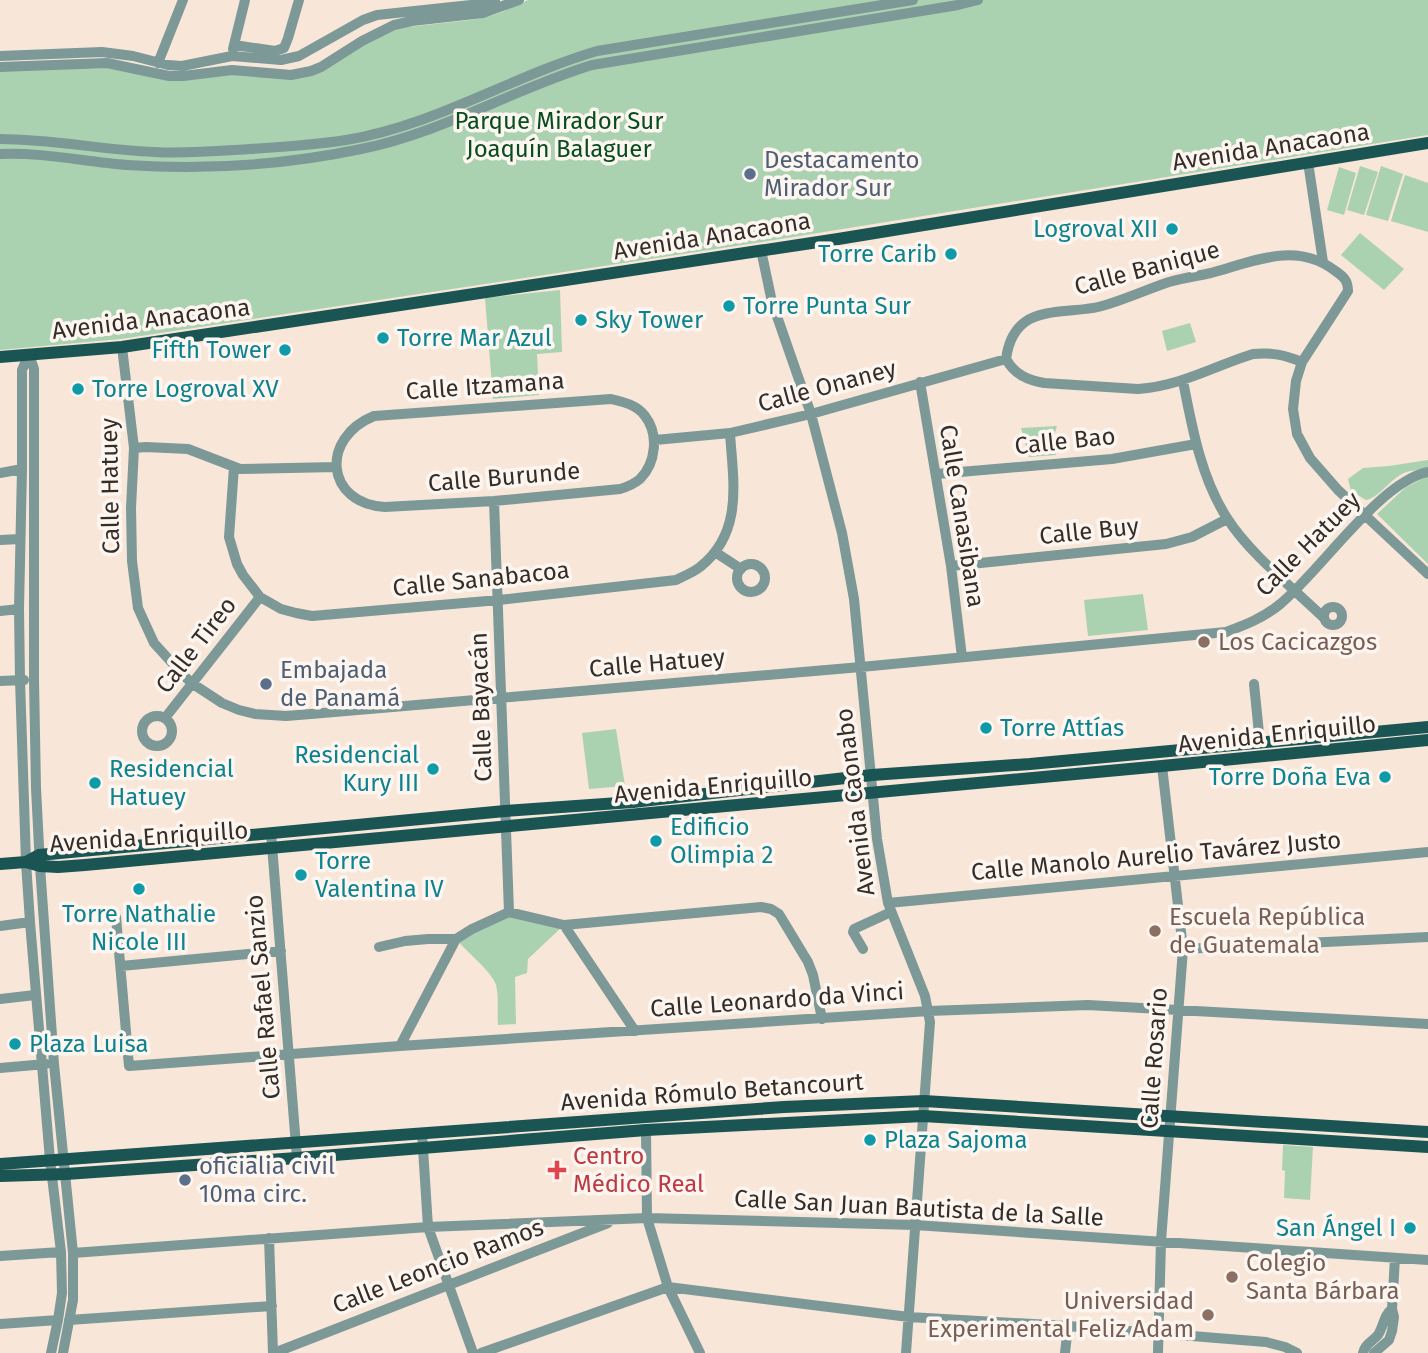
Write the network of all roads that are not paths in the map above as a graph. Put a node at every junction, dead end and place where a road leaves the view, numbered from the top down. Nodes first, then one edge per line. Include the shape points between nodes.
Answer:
1 (183, 0) edge
2 (245, 0) edge
3 (299, 0) edge
4 (495, 0) edge
5 (519, 0) edge
6 (914, 0) edge
7 (978, 0) edge
8 (234, 45) junction
9 (0, 56) edge
10 (232, 56) junction
11 (158, 63) junction
12 (0, 67) edge
13 (0, 139) edge
14 (1428, 144) edge
15 (105, 148) junction
16 (0, 154) edge
17 (1308, 162) junction
18 (103, 163) junction
19 (761, 250) junction
20 (1323, 262) junction
21 (122, 348) junction
22 (29, 354) junction
23 (0, 357) edge
24 (1006, 359) junction
25 (1302, 362) junction
26 (1183, 381) junction
27 (920, 383) junction
28 (114, 389) dead end
29 (128, 389) junction
30 (811, 414) junction
31 (730, 433) junction
32 (654, 435) junction
33 (1196, 443) junction
34 (134, 448) junction
35 (234, 467) junction
36 (336, 467) junction
37 (22, 469) junction
38 (1428, 472) edge
39 (0, 473) edge
40 (937, 474) junction
41 (494, 501) junction
42 (1365, 515) junction
43 (1227, 519) junction
44 (20, 539) junction
45 (0, 540) edge
46 (715, 552) junction
47 (951, 566) junction
48 (741, 569) dead end
49 (1428, 574) edge
50 (1295, 590) junction
51 (260, 597) junction
52 (499, 600) junction
53 (19, 609) junction
54 (0, 611) edge
55 (1324, 618) dead end
56 (962, 657) junction
57 (861, 667) junction
58 (20, 680) junction
59 (34, 680) junction
60 (0, 681) edge
61 (193, 684) junction
62 (1254, 684) dead end
63 (502, 698) junction
64 (165, 718) dead end
65 (1428, 727) edge
66 (1428, 740) edge
67 (1260, 743) junction
68 (1030, 764) junction
69 (1162, 766) junction
70 (872, 775) junction
71 (1032, 778) junction
72 (873, 793) junction
73 (505, 811) junction
74 (506, 827) junction
75 (271, 833) junction
76 (273, 848) junction
77 (1428, 852) edge
78 (39, 861) junction
79 (26, 862) junction
80 (0, 864) edge
81 (1174, 876) junction
82 (889, 907) junction
83 (509, 912) junction
84 (116, 917) dead end
85 (30, 922) junction
86 (565, 925) junction
87 (0, 926) edge
88 (1428, 937) edge
89 (456, 939) junction
90 (379, 947) dead end
91 (1183, 948) junction
92 (863, 949) dead end
93 (281, 951) junction
94 (121, 966) junction
95 (35, 995) junction
96 (0, 999) edge
97 (1178, 1010) junction
98 (929, 1012) junction
99 (822, 1018) junction
100 (1428, 1024) edge
101 (635, 1031) junction
102 (400, 1045) junction
103 (290, 1054) junction
104 (54, 1064) junction
105 (41, 1065) junction
106 (0, 1068) edge
107 (923, 1101) junction
108 (1010, 1107) junction
109 (770, 1108) junction
110 (923, 1116) junction
111 (1170, 1117) junction
112 (1008, 1122) junction
113 (772, 1123) junction
114 (646, 1130) junction
115 (1169, 1131) junction
116 (1428, 1132) edge
117 (422, 1133) junction
118 (296, 1142) junction
119 (1428, 1147) edge
120 (423, 1149) junction
121 (64, 1158) junction
122 (297, 1158) junction
123 (50, 1160) junction
124 (0, 1164) edge
125 (59, 1174) junction
126 (0, 1176) edge
127 (647, 1218) junction
128 (618, 1219) junction
129 (915, 1225) junction
130 (428, 1227) junction
131 (270, 1238) junction
132 (1161, 1241) junction
133 (61, 1252) junction
134 (73, 1253) junction
135 (0, 1256) edge
136 (1395, 1258) junction
137 (1428, 1260) edge
138 (449, 1284) junction
139 (668, 1287) junction
140 (272, 1306) junction
141 (1392, 1309) junction
142 (909, 1317) junction
143 (64, 1320) junction
144 (0, 1324) edge
145 (1068, 1326) junction
146 (1159, 1334) junction
147 (51, 1353) edge
148 (63, 1353) edge
149 (274, 1353) edge
150 (473, 1353) edge
151 (481, 1353) edge
152 (700, 1353) edge
153 (906, 1353) edge
154 (1065, 1353) edge
155 (1158, 1353) edge
156 (1297, 1353) edge
157 (1363, 1353) edge
158 (1374, 1353) edge

1 - 11 street
2 - 8 street
3 - 8 street via 284,48 275,51
4 - 10 street via 377,15 290,59
5 - 12 street via 483,13 394,25 321,67 290,75 232,70 169,76 99,63
6 - 15 street via 597,51 549,66 441,113 347,140 187,152
7 - 18 street via 592,65 447,124 352,151 206,166
8 - 10 street
9 - 11 street via 102,52
10 - 11 street via 182,66
13 - 15 street
14 - 17 main road, Avenida Anacaona
15 - 18 street
16 - 18 street via 43,154
17 - 19 main road, Avenida Anacaona
17 - 20 street
19 - 21 main road, Avenida Anacaona
19 - 30 street, Avenida Caonabo via 772,302
20 - 24 street, Calle Banique via 1273,256 1173,281 1098,307 1037,316 1016,330
20 - 25 street via 1345,278 1348,291
21 - 22 main road, Avenida Anacaona
21 - 29 street, Calle Hatuey
22 - 23 main road, Avenida Anacaona
22 - 37 street via 22,370
22 - 59 street via 34,369
24 - 26 street via 1018,375 1045,383 1138,389
24 - 27 street, Calle Onaney
25 - 26 street via 1279,354 1253,354
25 - 42 street via 1293,409 1297,434 1310,458
26 - 33 street
27 - 30 street, Calle Onaney
27 - 40 street, Calle Canasibana
28 - 29 street
29 - 34 street, Calle Hatuey
30 - 31 street, Calle Onaney
30 - 57 street, Avenida Caonabo via 842,533
31 - 32 street, Calle Onaney
31 - 46 street, Calle Sanabacoa via 734,500 729,530
32 - 36 street, Calle Itzamana via 636,407 611,398 374,416 350,431
32 - 41 street, Calle Burunde via 649,465 630,486
33 - 40 street, Calle Bao via 1112,459
33 - 43 street
34 - 35 street via 188,449
34 - 61 street, Calle Hatuey via 132,562 138,608 154,643
35 - 36 street
35 - 51 street, Calle Sanabacoa via 229,537 237,564
36 - 41 street, Calle Burunde via 346,490 370,506
37 - 39 street
37 - 44 street
38 - 42 street, Calle Hatuey via 1403,483
40 - 47 street, Calle Canasibana
41 - 52 street, Calle Bayacán
42 - 49 street
42 - 50 street, Calle Hatuey
43 - 47 street, Calle Buy via 1166,544
43 - 50 street
44 - 45 street
44 - 53 street
46 - 48 street
46 - 52 street, Calle Sanabacoa via 699,568 676,580
47 - 56 street, Calle Canasibana
50 - 55 street
50 - 56 street, Calle Hatuey via 1263,616 1226,632
51 - 52 street, Calle Sanabacoa via 281,609 312,616
51 - 61 street, Calle Tireo
52 - 63 street, Calle Bayacán
53 - 54 street
53 - 58 street
56 - 57 street, Calle Hatuey
57 - 63 street, Calle Hatuey
57 - 70 street, Avenida Caonabo
58 - 59 street
58 - 60 street
58 - 79 street
59 - 78 street
61 - 63 street, Calle Hatuey via 222,703 269,716
61 - 64 street, Calle Tireo
62 - 67 street
63 - 73 street, Calle Bayacán
65 - 67 main road, Avenida Enriquillo
66 - 69 main road, Avenida Enriquillo
67 - 68 main road, Avenida Enriquillo
68 - 70 main road, Avenida Enriquillo
68 - 71 main road
69 - 71 main road, Avenida Enriquillo
69 - 81 street, Calle Rosario
70 - 72 street, Avenida Caonabo
70 - 73 main road, Avenida Enriquillo via 633,802
71 - 72 main road, Avenida Enriquillo
72 - 74 main road, Avenida Enriquillo
72 - 82 street, Avenida Caonabo
73 - 74 street, Calle Bayacán
73 - 75 main road, Avenida Enriquillo
74 - 76 main road, Avenida Enriquillo
74 - 83 street, Calle Bayacán
75 - 76 street, Calle Rafael Sanzio
75 - 78 main road, Avenida Enriquillo
76 - 78 main road, Avenida Enriquillo via 85,865
76 - 93 street, Calle Rafael Sanzio
77 - 81 street, Calle Manolo Aurelio Tavárez Justo
78 - 79 main road, Avenida Enriquillo
78 - 104 street
79 - 80 main road
79 - 85 street
81 - 82 street, Calle Manolo Aurelio Tavárez Justo
81 - 91 street, Calle Rosario
82 - 92 street, Calle Manolo Aurelio Tavárez Justo via 854,929
82 - 98 street, Avenida Caonabo
83 - 86 street
83 - 89 street
84 - 94 street
85 - 87 street
85 - 95 street
86 - 99 street via 771,909 808,962
86 - 101 street
88 - 91 street
89 - 90 street
89 - 102 street
91 - 97 street, Calle Rosario
93 - 94 street
93 - 103 street, Calle Rafael Sanzio
94 - 103 street, Calle Leonardo da Vinci via 129,1066
95 - 96 street
95 - 105 street
97 - 98 street, Calle Leonardo da Vinci via 1088,1005
97 - 100 street, Calle Leonardo da Vinci
97 - 111 street, Calle Rosario
98 - 99 street, Calle Leonardo da Vinci
98 - 107 street, Avenida Caonabo
99 - 101 street, Calle Leonardo da Vinci
101 - 102 street, Calle Leonardo da Vinci
102 - 103 street, Calle Leonardo da Vinci
103 - 118 street, Calle Rafael Sanzio
104 - 105 street
104 - 121 street
105 - 106 street
105 - 123 street
107 - 108 main road, Avenida Rómulo Betancourt
107 - 109 main road, Avenida Rómulo Betancourt
107 - 110 street, Avenida Caonabo
108 - 111 main road, Avenida Rómulo Betancourt
108 - 112 street
109 - 113 street
109 - 117 main road, Avenida Rómulo Betancourt
110 - 112 main road, Avenida Rómulo Betancourt
110 - 113 main road, Avenida Rómulo Betancourt
110 - 129 street, Avenida Caonabo
111 - 115 street, Calle Rosario
111 - 116 main road, Avenida Rómulo Betancourt
112 - 115 main road, Avenida Rómulo Betancourt
113 - 114 main road, Avenida Rómulo Betancourt
114 - 120 main road, Avenida Rómulo Betancourt
114 - 127 street
115 - 119 main road, Avenida Rómulo Betancourt
115 - 132 street, Calle Rosario
117 - 118 main road, Avenida Rómulo Betancourt
117 - 120 street
118 - 121 main road, Avenida Rómulo Betancourt
118 - 122 street, Calle Rafael Sanzio
120 - 122 main road, Avenida Rómulo Betancourt
120 - 130 street
121 - 123 main road, Avenida Rómulo Betancourt
121 - 125 street
122 - 125 main road, Avenida Rómulo Betancourt
123 - 124 main road, Avenida Rómulo Betancourt
123 - 125 street
125 - 126 main road, Avenida Rómulo Betancourt
125 - 133 street
125 - 134 street
127 - 128 street, Calle San Juan Bautista de la Salle
127 - 129 street, Calle San Juan Bautista de la Salle
127 - 139 street
128 - 130 street, Calle San Juan Bautista de la Salle
128 - 138 street, Calle Leoncio Ramos
129 - 132 street, Calle San Juan Bautista de la Salle
129 - 142 street, Avenida Caonabo
130 - 131 street, Calle San Juan Bautista de la Salle
130 - 138 street
131 - 134 street, Calle San Juan Bautista de la Salle
131 - 140 street
132 - 136 street, Calle San Juan Bautista de la Salle
132 - 146 street, Calle Rosario
133 - 135 street
133 - 143 street
134 - 143 street via 73,1300
136 - 137 street, Calle San Juan Bautista de la Salle
136 - 141 street
138 - 149 street, Calle Leoncio Ramos
138 - 150 street
139 - 142 street
139 - 151 street
139 - 152 street
140 - 143 street
140 - 149 street
141 - 157 street
141 - 158 street via 1389,1340
142 - 145 street
142 - 153 street, Avenida Caonabo
143 - 144 street
143 - 147 street
143 - 148 street
145 - 146 street
145 - 154 street
146 - 155 street, Calle Rosario
146 - 156 street via 1266,1342

